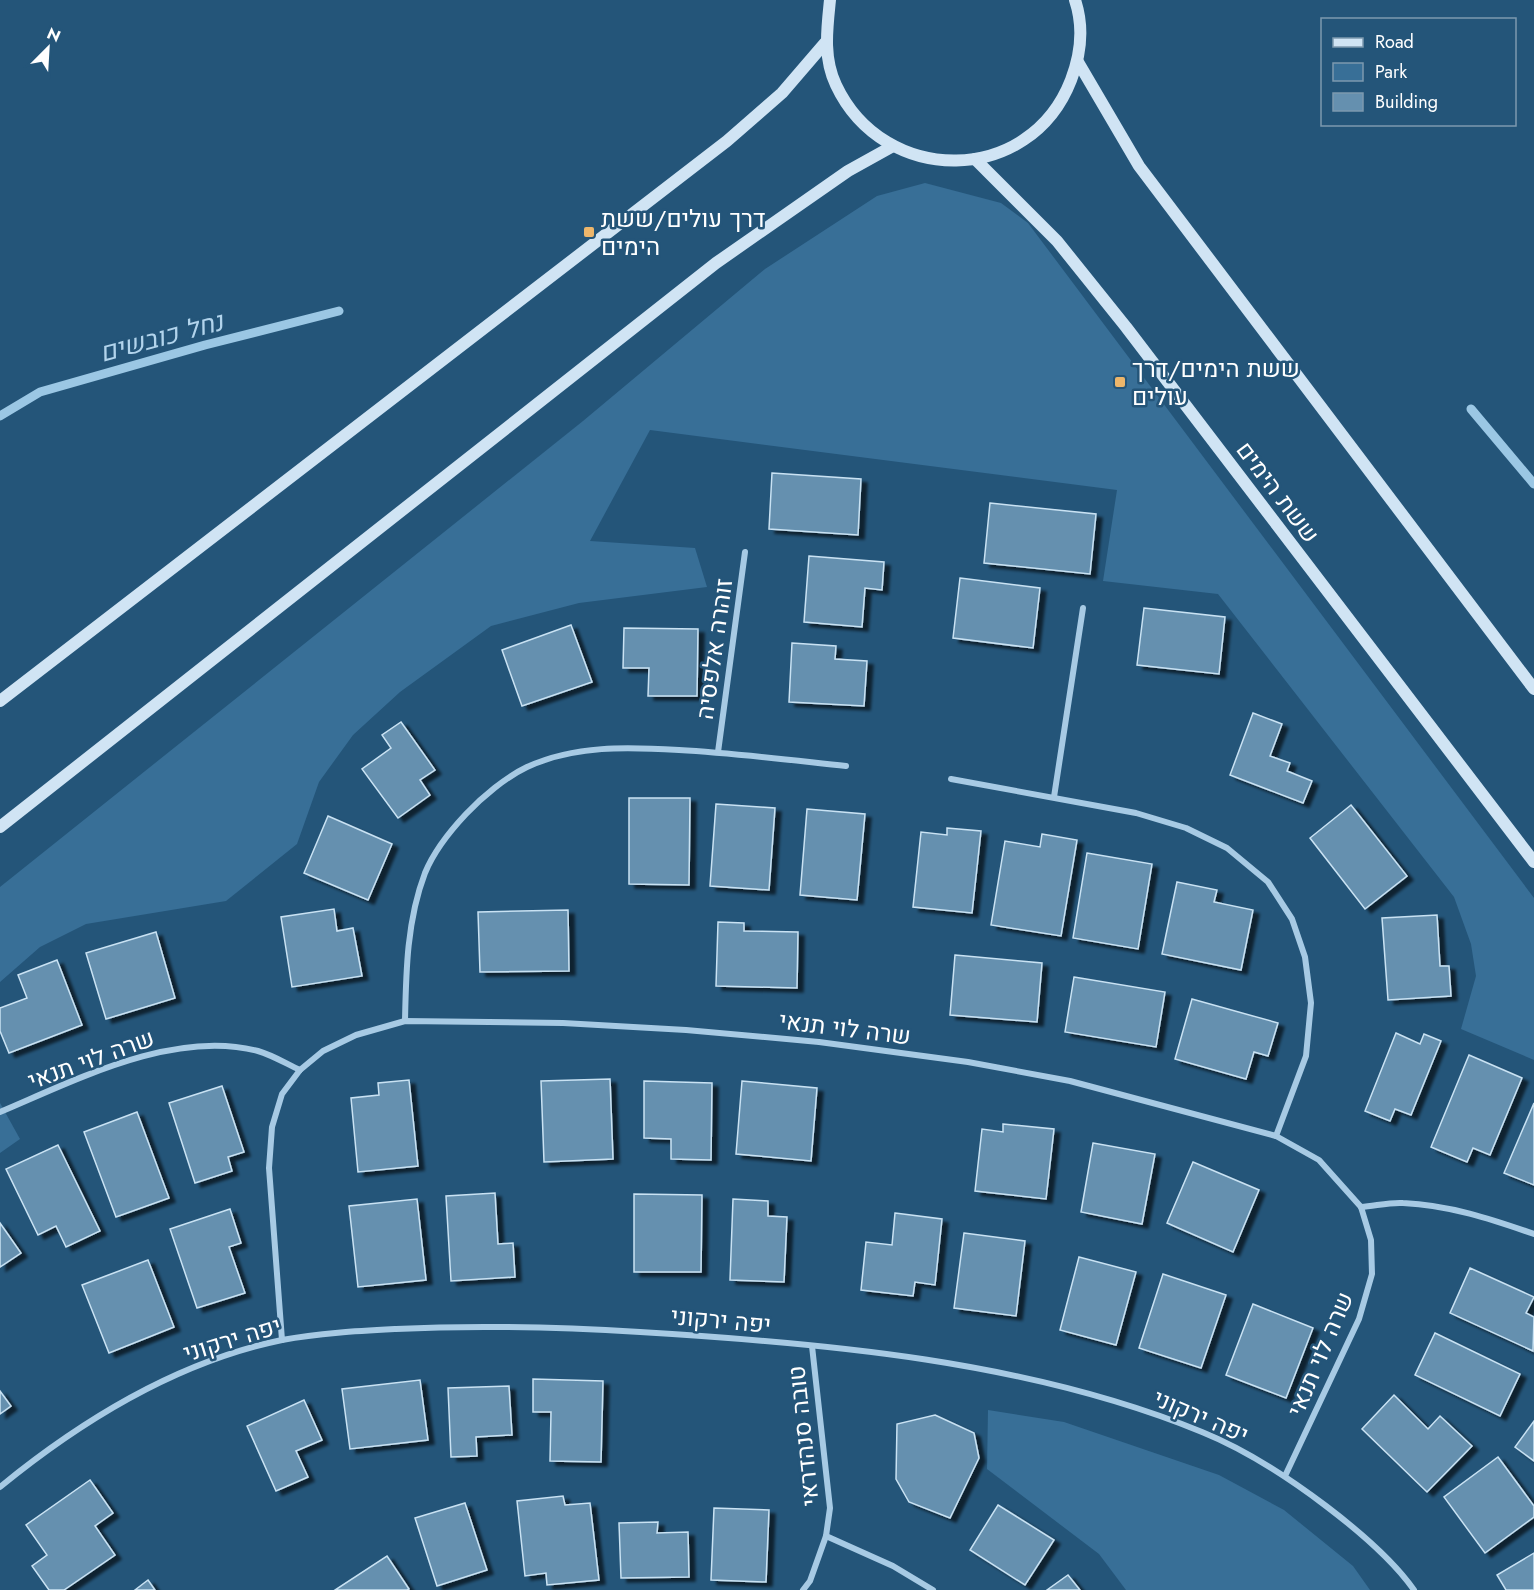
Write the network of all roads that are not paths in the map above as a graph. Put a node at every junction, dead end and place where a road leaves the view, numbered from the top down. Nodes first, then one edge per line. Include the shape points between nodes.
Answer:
1 (830, 0) edge
2 (1075, 0) edge
3 (825, 43) junction
4 (1078, 62) junction
5 (893, 146) junction
6 (975, 159) junction
7 (745, 552) dead end
8 (1083, 608) dead end
9 (1534, 689) edge
10 (0, 701) edge
11 (718, 752) junction
12 (846, 766) dead end
13 (951, 779) dead end
14 (1054, 797) junction
15 (0, 827) edge
16 (1534, 862) edge
17 (405, 1021) junction
18 (300, 1070) junction
19 (0, 1112) edge
20 (1276, 1136) junction
21 (1361, 1207) junction
22 (1534, 1234) edge
23 (282, 1340) junction
24 (812, 1346) junction
25 (1285, 1476) junction
26 (0, 1487) edge
27 (826, 1536) junction
28 (803, 1590) edge
29 (933, 1590) edge
30 (1414, 1590) edge

1 - 3 street
2 - 4 street via 1081,37
3 - 5 street via 836,84 853,111
3 - 10 street via 782,93 727,141
4 - 6 street via 1064,97 1042,126 1011,148
4 - 9 street via 1139,166
5 - 6 street via 933,160
5 - 15 street via 848,171 716,263
6 - 16 street, ששת הימים via 1057,241 1119,318
7 - 11 street, זוהרה אלפסיה
8 - 14 street
11 - 12 street, זוהרה אלפסיה
11 - 17 street, זוהרה אלפסיה via 622,747 571,752 526,767 482,797 450,831 426,872 413,916 406,961
13 - 14 street
14 - 20 street via 1136,813 1186,828 1227,848 1268,882 1292,919 1305,957 1311,1004 1306,1056
17 - 18 street, שרה לוי תנאי via 356,1035 323,1052
17 - 20 street, שרה לוי תנאי via 562,1023 819,1042 968,1062 1070,1081
18 - 19 street, שרה לוי תנאי via 259,1052 192,1046 158,1051
18 - 23 street, שרה לוי תנאי via 282,1094 272,1127 269,1168
20 - 21 street, שרה לוי תנאי via 1319,1160
21 - 22 street via 1402,1203 1439,1207 1481,1215
21 - 25 street, שרה לוי תנאי via 1371,1240 1372,1274 1359,1319
23 - 24 street, יפה ירקוני via 447,1326 692,1335
23 - 26 street, יפה ירקוני via 228,1354 171,1376 105,1411
24 - 25 street, יפה ירקוני via 945,1363 1034,1380 1124,1404 1204,1433
24 - 27 street, טובה סנהדראי via 830,1508
25 - 30 street, יפה ירקוני via 1356,1528
27 - 28 street, טובה סנהדראי
27 - 29 street via 893,1566

